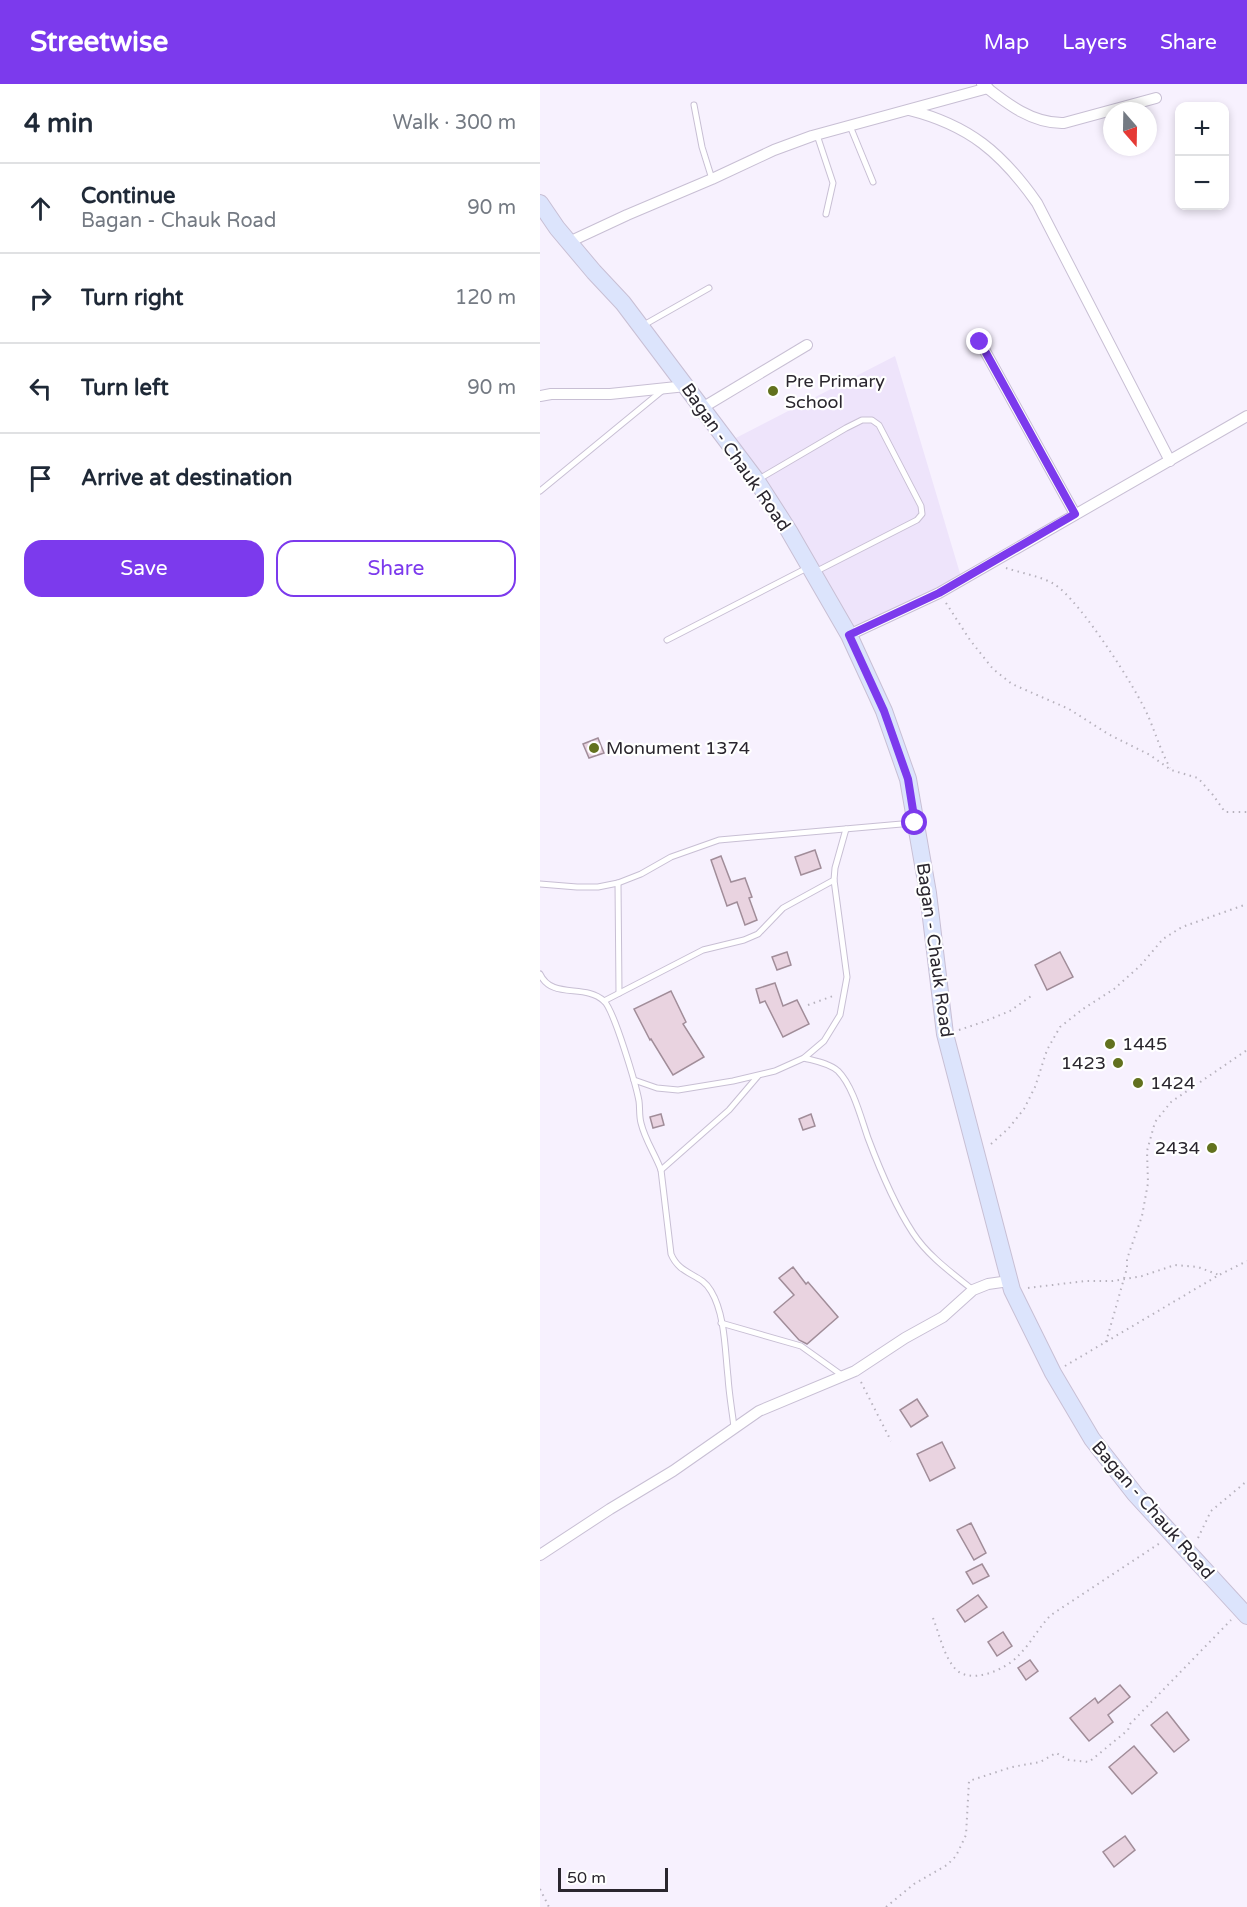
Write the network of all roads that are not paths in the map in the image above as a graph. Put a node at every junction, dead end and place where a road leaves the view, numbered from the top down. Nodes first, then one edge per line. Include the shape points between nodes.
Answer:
1 (985, 86) edge
2 (1156, 98) dead end
3 (694, 105) dead end
4 (909, 110) junction
5 (850, 126) junction
6 (817, 135) junction
7 (712, 179) junction
8 (873, 182) dead end
9 (540, 203) edge
10 (826, 214) dead end
11 (569, 242) junction
12 (709, 288) dead end
13 (641, 327) junction
14 (980, 342) dead end
15 (807, 345) dead end
16 (686, 386) junction
17 (664, 389) junction
18 (540, 396) edge
19 (702, 408) junction
20 (1247, 416) edge
21 (1170, 461) junction
22 (757, 481) junction
23 (540, 491) edge
24 (1075, 514) junction
25 (811, 570) junction
26 (849, 635) junction
27 (667, 640) dead end
28 (915, 823) junction
29 (846, 829) junction
30 (834, 880) junction
31 (618, 883) junction
32 (540, 884) edge
33 (540, 974) edge
34 (619, 993) junction
35 (604, 1001) junction
36 (804, 1058) junction
37 (759, 1075) junction
38 (634, 1080) junction
39 (661, 1170) junction
40 (1011, 1285) junction
41 (973, 1290) junction
42 (721, 1323) junction
43 (844, 1377) junction
44 (734, 1429) junction
45 (540, 1555) edge
46 (1244, 1612) edge

1 - 2 street via 1030,116 1055,124
1 - 4 street
3 - 7 lane
4 - 5 street
4 - 21 street via 945,120 974,136 1020,179
5 - 6 street
5 - 8 lane
6 - 7 street
6 - 10 lane via 833,183
7 - 11 street
9 - 11 main road, Bagan - Chauk Road
11 - 13 main road, Bagan - Chauk Road
12 - 13 lane
13 - 16 main road, Bagan - Chauk Road
14 - 24 street
15 - 19 street
16 - 17 street
16 - 19 main road, Bagan - Chauk Road
17 - 18 street
17 - 23 lane
19 - 22 main road, Bagan - Chauk Road
20 - 21 street
21 - 24 street
22 - 25 main road, Bagan - Chauk Road
22 - 25 lane via 862,420 879,425 922,514 917,520
24 - 26 street via 939,593
25 - 26 main road, Bagan - Chauk Road
25 - 27 lane
26 - 28 main road, Bagan - Chauk Road via 884,711 908,779
28 - 29 lane
28 - 40 main road, Bagan - Chauk Road via 928,893 945,1034
29 - 30 lane
29 - 31 lane via 719,840 671,857
30 - 34 lane via 783,908 758,934 703,950
30 - 36 lane via 847,976 840,1015 824,1041
31 - 32 lane via 587,887
31 - 34 lane
33 - 35 lane via 550,987 586,991
34 - 35 lane
35 - 38 lane via 614,1018
36 - 37 lane
36 - 41 lane via 827,1065 846,1082 898,1208 939,1262
37 - 38 lane via 678,1090
37 - 39 lane via 729,1110
38 - 39 lane via 640,1121
39 - 42 lane via 674,1261 710,1288
40 - 41 street via 988,1284
40 - 46 main road, Bagan - Chauk Road via 1053,1373 1092,1439 1135,1494
41 - 43 street via 943,1317
42 - 43 lane via 801,1346
42 - 44 lane
43 - 44 street via 759,1411
44 - 45 street

